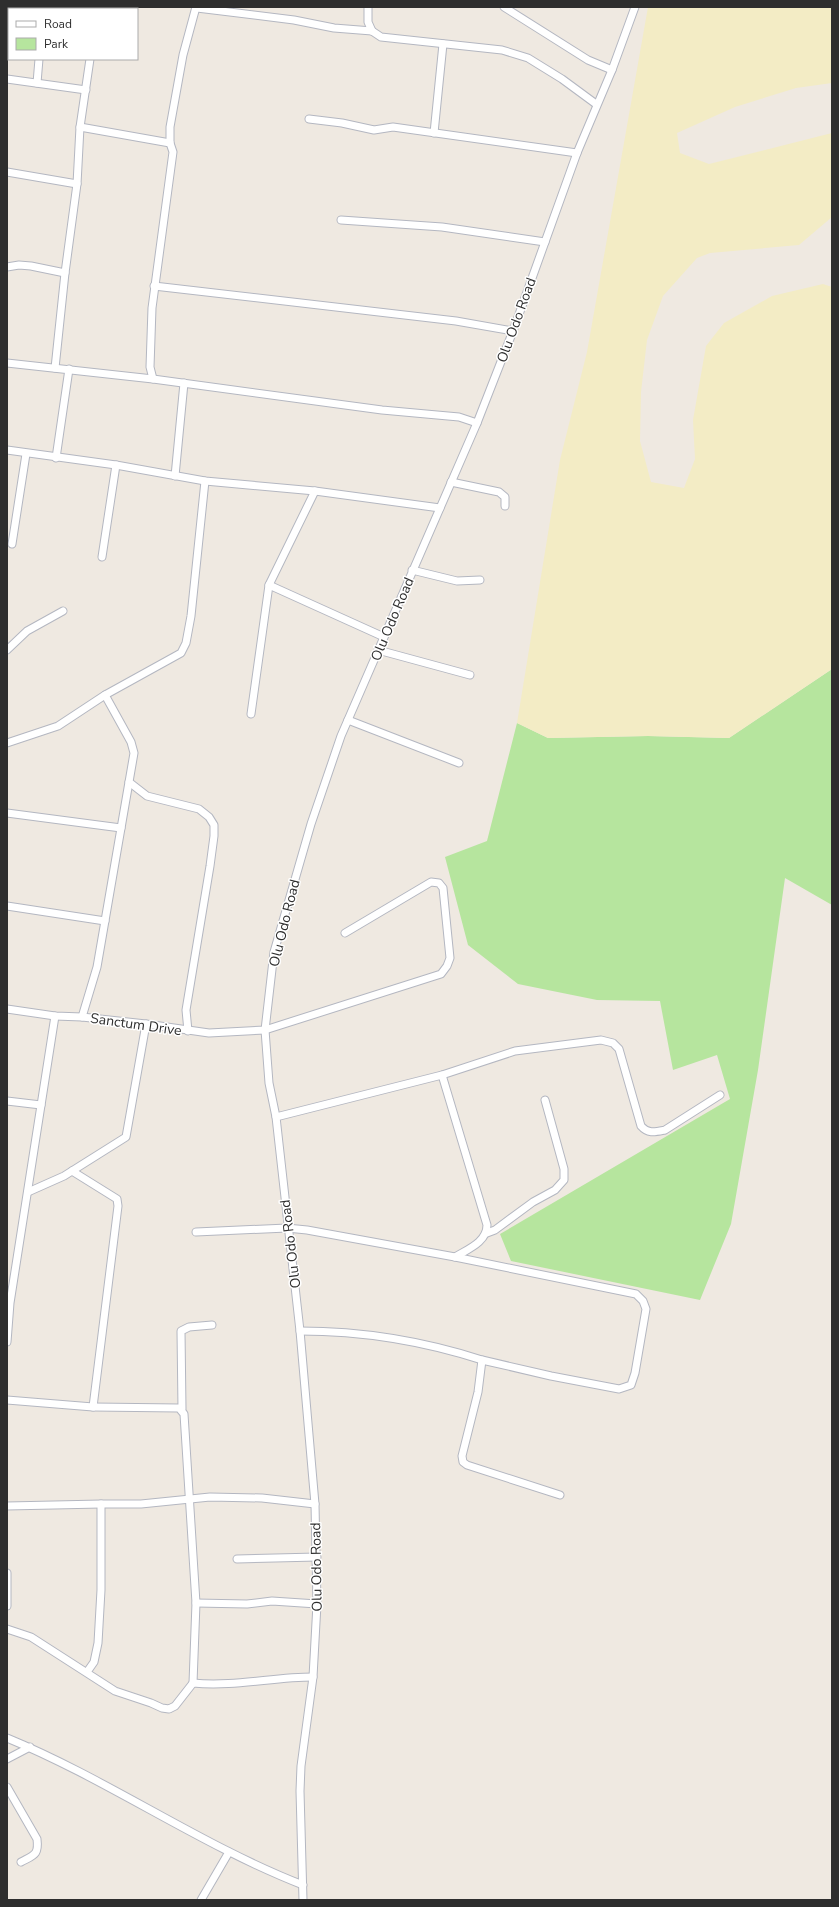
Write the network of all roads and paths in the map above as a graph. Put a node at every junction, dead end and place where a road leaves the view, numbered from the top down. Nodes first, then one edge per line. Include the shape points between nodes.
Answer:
1 (196, 7) edge
2 (368, 7) edge
3 (504, 7) edge
4 (635, 7) edge
5 (372, 31) junction
6 (443, 44) junction
7 (39, 60) edge
8 (90, 60) edge
9 (612, 70) junction
10 (7, 78) edge
11 (37, 83) junction
12 (86, 90) junction
13 (596, 104) junction
14 (310, 119) dead end
15 (80, 127) junction
16 (434, 133) junction
17 (170, 143) junction
18 (577, 153) junction
19 (7, 172) edge
20 (77, 184) junction
21 (341, 220) dead end
22 (545, 242) junction
23 (7, 268) edge
24 (64, 273) junction
25 (154, 286) junction
26 (512, 331) junction
27 (7, 363) edge
28 (56, 368) junction
29 (68, 369) junction
30 (153, 379) junction
31 (184, 383) junction
32 (477, 423) junction
33 (7, 450) edge
34 (26, 454) junction
35 (56, 458) junction
36 (116, 465) junction
37 (175, 476) junction
38 (205, 481) junction
39 (451, 482) junction
40 (315, 491) junction
41 (505, 506) dead end
42 (440, 508) junction
43 (12, 544) dead end
44 (102, 557) dead end
45 (412, 570) junction
46 (480, 580) dead end
47 (269, 585) junction
48 (63, 611) dead end
49 (384, 637) junction
50 (7, 650) edge
51 (378, 650) junction
52 (470, 675) dead end
53 (105, 695) junction
54 (251, 714) dead end
55 (348, 720) junction
56 (7, 743) edge
57 (459, 763) dead end
58 (129, 782) junction
59 (7, 813) edge
60 (121, 828) junction
61 (7, 906) edge
62 (105, 921) junction
63 (345, 933) dead end
64 (7, 1010) edge
65 (56, 1016) junction
66 (82, 1017) junction
67 (146, 1024) junction
68 (265, 1030) junction
69 (188, 1031) junction
70 (442, 1075) junction
71 (720, 1095) dead end
72 (545, 1100) dead end
73 (7, 1101) edge
74 (41, 1105) junction
75 (276, 1117) junction
76 (72, 1171) junction
77 (28, 1192) junction
78 (287, 1228) junction
79 (196, 1232) dead end
80 (487, 1233) junction
81 (455, 1257) junction
82 (212, 1326) dead end
83 (300, 1331) junction
84 (7, 1342) edge
85 (482, 1360) junction
86 (7, 1400) edge
87 (93, 1407) junction
88 (182, 1409) junction
89 (560, 1495) dead end
90 (190, 1499) junction
91 (101, 1504) junction
92 (315, 1504) junction
93 (7, 1506) edge
94 (317, 1557) junction
95 (237, 1559) dead end
96 (7, 1573) edge
97 (196, 1603) junction
98 (317, 1604) junction
99 (7, 1606) edge
100 (7, 1629) edge
101 (88, 1672) junction
102 (313, 1678) junction
103 (193, 1683) junction
104 (7, 1738) edge
105 (30, 1747) junction
106 (7, 1759) edge
107 (7, 1787) edge
108 (229, 1852) junction
109 (21, 1862) dead end
110 (303, 1885) junction
111 (201, 1900) edge
112 (303, 1900) edge

1 - 5 street via 334,28
1 - 17 street via 183,55 170,127
2 - 5 street via 368,22
3 - 9 street via 588,60
4 - 9 street, Olu Odo Road
5 - 6 street via 381,36
6 - 13 street via 502,50 528,58
6 - 16 street
7 - 11 street
8 - 12 street
9 - 13 street, Olu Odo Road
10 - 11 street
11 - 12 street
12 - 15 street
13 - 18 street, Olu Odo Road
14 - 16 street via 374,130 393,127
15 - 17 street
15 - 20 street
16 - 18 street
17 - 25 street via 173,152
18 - 22 street, Olu Odo Road
19 - 20 street
20 - 24 street
21 - 22 street via 442,227
22 - 26 street, Olu Odo Road
23 - 24 street via 31,266
24 - 28 street
25 - 26 street
25 - 30 street via 150,367
26 - 32 street, Olu Odo Road
27 - 28 street
28 - 29 street
29 - 30 street
29 - 35 street
30 - 31 street
31 - 32 street via 382,410 459,417
31 - 37 street
32 - 39 street, Olu Odo Road
33 - 34 street
34 - 35 street
34 - 43 street
35 - 36 street
36 - 37 street
36 - 44 street
37 - 38 street
38 - 40 street
38 - 53 street via 186,643 181,653
39 - 41 street via 499,492 505,497
39 - 42 street, Olu Odo Road
40 - 42 street
40 - 47 street
42 - 45 street, Olu Odo Road
45 - 46 street via 457,581
45 - 49 street, Olu Odo Road
47 - 49 street
47 - 54 street
48 - 50 street via 31,629
49 - 51 street, Olu Odo Road
51 - 52 street
51 - 55 street, Olu Odo Road
53 - 56 street via 58,726
53 - 58 street via 131,742 134,753
55 - 57 street
55 - 68 street, Olu Odo Road via 311,824 274,952
58 - 60 street
58 - 69 street via 147,796 199,809 214,825 210,866 186,1010
59 - 60 street
60 - 62 street
61 - 62 street
62 - 66 street via 97,967
63 - 68 street, Sanctum Drive via 431,882 439,883 443,888 450,958 441,974
64 - 65 street, Sanctum Drive
65 - 66 street, Sanctum Drive
65 - 74 street
66 - 67 street, Sanctum Drive
67 - 69 street, Sanctum Drive
67 - 76 street via 126,1137
68 - 69 street, Sanctum Drive via 208,1033
68 - 75 street, Olu Odo Road via 269,1083
70 - 71 street via 515,1051 601,1040 613,1043 619,1049 641,1126 646,1131 665,1130
70 - 75 street
70 - 80 street
72 - 80 street via 564,1169 564,1180 556,1190
73 - 74 street
74 - 77 street
75 - 78 street, Olu Odo Road
76 - 77 street
76 - 87 street via 114,1196 118,1206
77 - 84 street via 10,1303
78 - 79 street
78 - 81 street
78 - 83 street, Olu Odo Road
80 - 81 street
81 - 85 street via 636,1294 644,1300 646,1309 637,1366 631,1385 619,1389
82 - 88 street via 181,1331
83 - 85 street via 370,1334
83 - 92 street, Olu Odo Road
85 - 89 street via 478,1392 462,1456 463,1462
86 - 87 street
87 - 88 street
88 - 90 street
90 - 91 street via 141,1504
90 - 92 street via 262,1498
90 - 97 street
91 - 93 street
91 - 101 street via 98,1643 94,1662
92 - 94 street, Olu Odo Road
94 - 95 street
94 - 98 street, Olu Odo Road
96 - 99 street
97 - 98 street via 247,1604 272,1601
97 - 103 street
98 - 102 street, Olu Odo Road
100 - 101 street via 31,1637 71,1664
101 - 103 street via 115,1691 169,1709 175,1706
102 - 103 street via 291,1677 223,1684
102 - 110 street, Olu Odo Road via 301,1766
104 - 105 street
105 - 106 street
105 - 108 street
107 - 109 street via 37,1839 36,1853
108 - 110 street
108 - 111 street
110 - 112 street, Olu Odo Road

